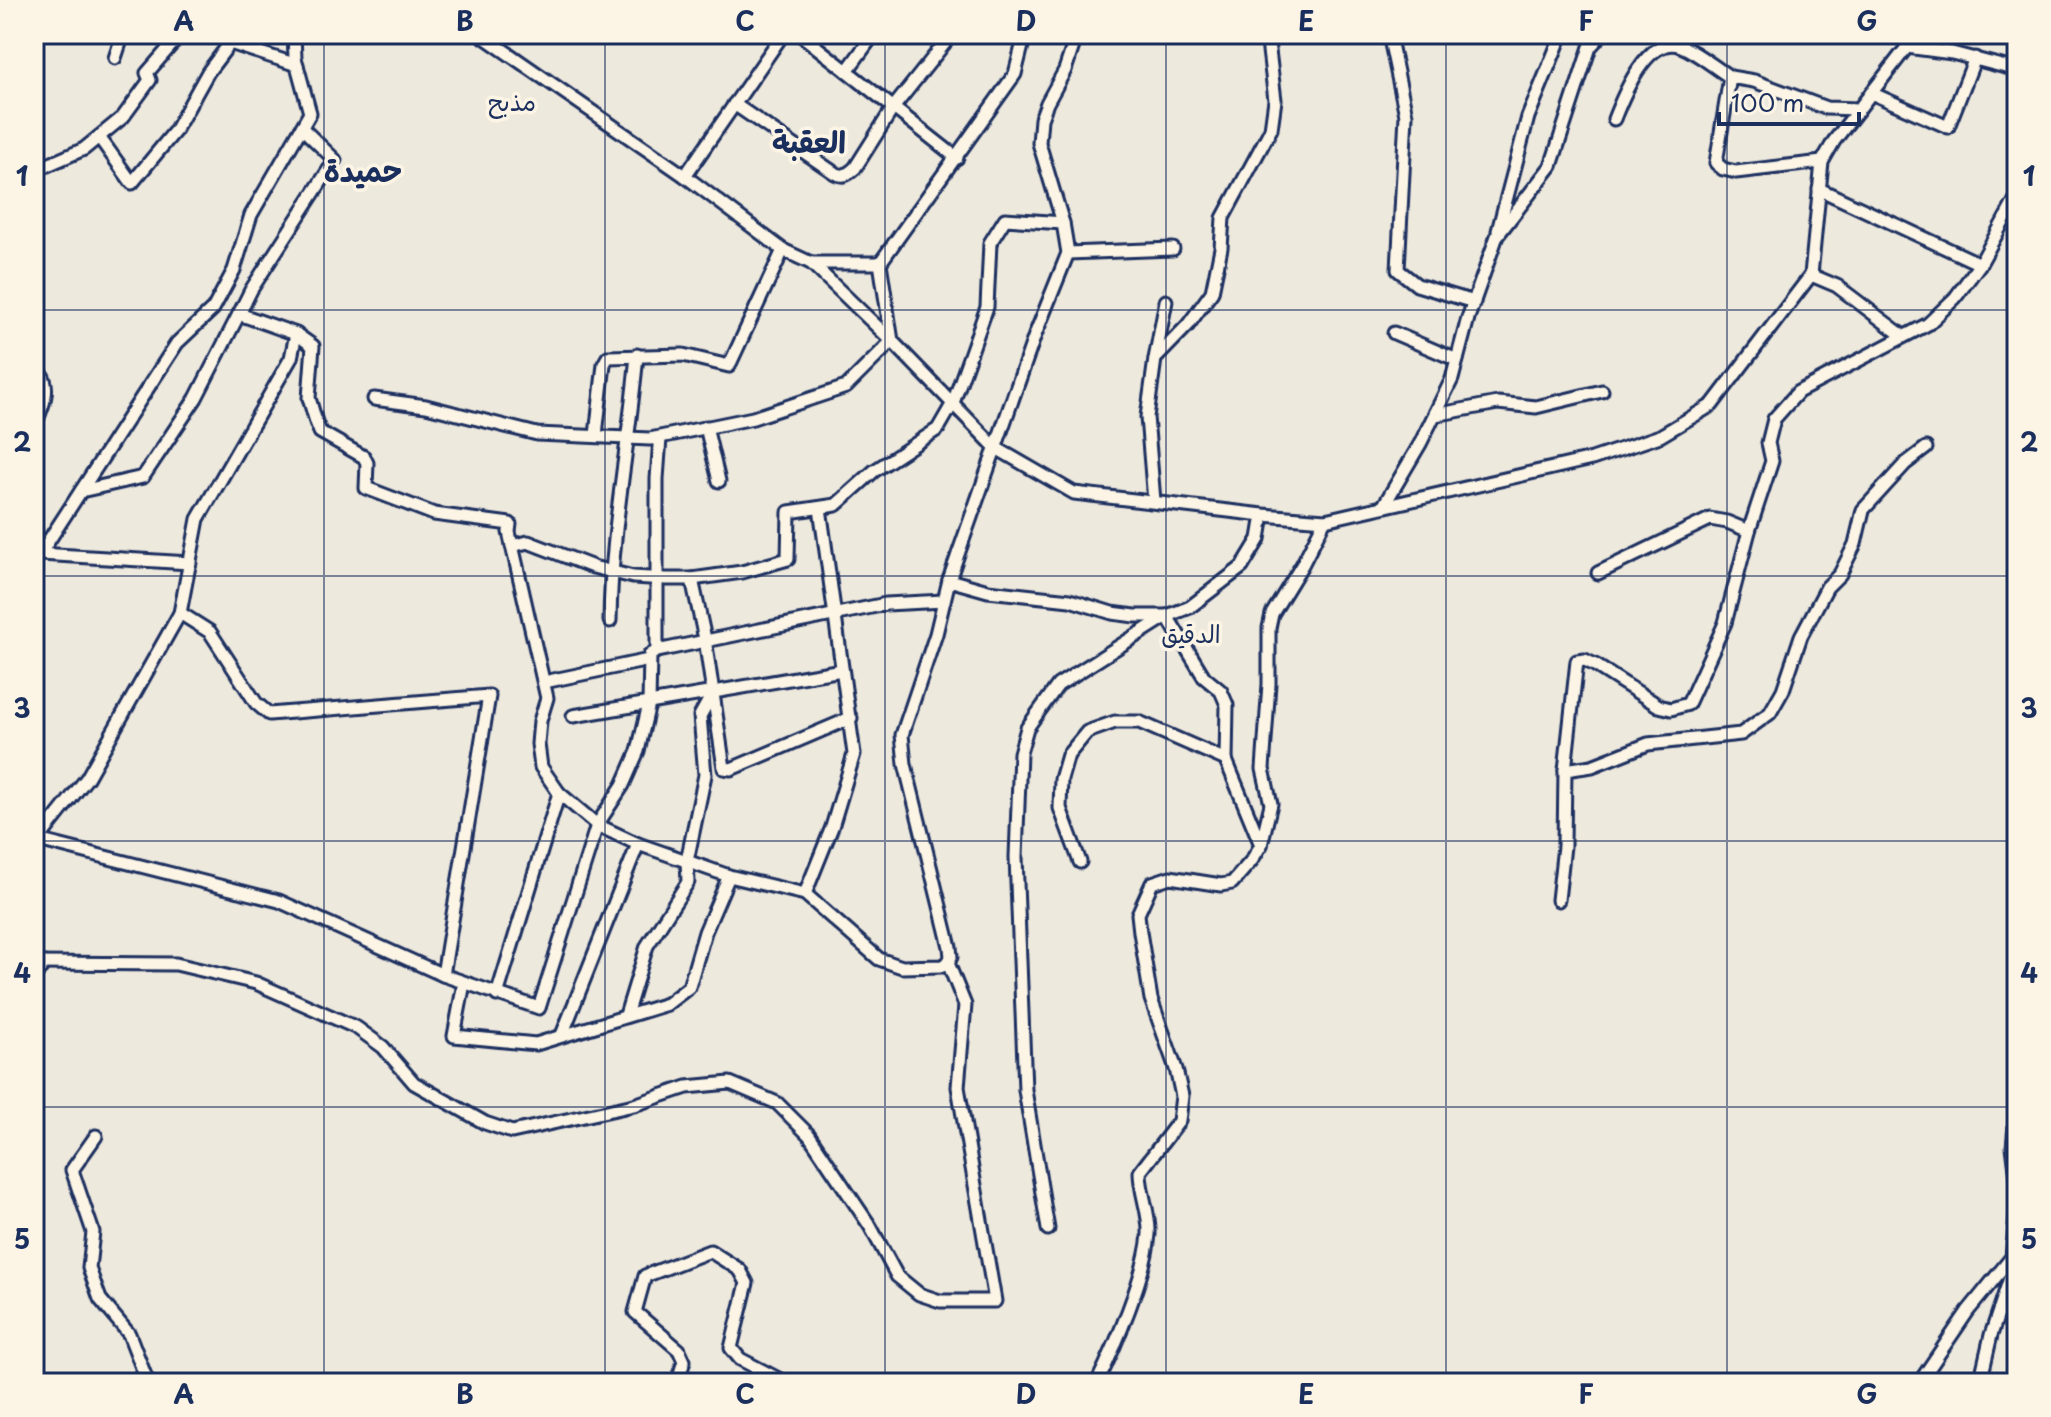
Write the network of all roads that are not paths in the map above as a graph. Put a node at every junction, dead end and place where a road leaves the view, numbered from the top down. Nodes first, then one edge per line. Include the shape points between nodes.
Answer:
1 (123, 34) edge
2 (181, 34) edge
3 (294, 34) edge
4 (480, 34) edge
5 (783, 34) edge
6 (800, 34) edge
7 (874, 34) edge
8 (952, 34) edge
9 (1025, 34) edge
10 (1077, 34) edge
11 (1267, 34) edge
12 (1389, 34) edge
13 (1562, 34) edge
14 (1602, 34) edge
15 (230, 38) edge
16 (1907, 40) edge
17 (115, 58) dead end
18 (1975, 58) junction
19 (297, 65) junction
20 (2017, 70) edge
21 (847, 71) junction
22 (1730, 77) junction
23 (1871, 93) junction
24 (734, 104) junction
25 (893, 108) junction
26 (1859, 109) junction
27 (1614, 119) dead end
28 (303, 129) junction
29 (99, 137) junction
30 (957, 158) junction
31 (1822, 162) junction
32 (34, 171) edge
33 (685, 176) junction
34 (1819, 189) junction
35 (2017, 197) edge
36 (1063, 223) junction
37 (1497, 236) junction
38 (1173, 249) dead end
39 (783, 250) junction
40 (1068, 253) junction
41 (811, 263) junction
42 (880, 263) junction
43 (1980, 264) junction
44 (1811, 275) junction
45 (1166, 301) dead end
46 (1474, 302) junction
47 (239, 314) junction
48 (1394, 333) dead end
49 (296, 334) junction
50 (1903, 336) junction
51 (892, 341) junction
52 (637, 355) junction
53 (1155, 359) junction
54 (1457, 360) junction
55 (34, 364) edge
56 (1602, 391) dead end
57 (374, 399) dead end
58 (953, 403) junction
59 (1435, 415) junction
60 (34, 427) edge
61 (706, 427) junction
62 (596, 435) junction
63 (630, 436) junction
64 (660, 438) junction
65 (996, 448) junction
66 (1926, 448) dead end
67 (719, 481) dead end
68 (81, 491) junction
69 (1154, 501) junction
70 (1384, 505) junction
71 (820, 508) junction
72 (1263, 515) junction
73 (1325, 520) junction
74 (34, 523) edge
75 (1749, 531) junction
76 (512, 546) junction
77 (37, 554) edge
78 (190, 563) junction
79 (611, 572) junction
80 (1598, 573) dead end
81 (657, 578) junction
82 (692, 579) junction
83 (949, 580) junction
84 (944, 601) junction
85 (180, 613) junction
86 (835, 614) junction
87 (1167, 616) junction
88 (610, 621) dead end
89 (705, 639) junction
90 (653, 656) junction
91 (842, 670) junction
92 (544, 682) junction
93 (714, 691) junction
94 (649, 704) junction
95 (573, 716) dead end
96 (851, 718) junction
97 (1226, 760) junction
98 (1565, 770) junction
99 (559, 793) junction
100 (597, 825) junction
101 (36, 843) edge
102 (638, 844) junction
103 (1261, 845) junction
104 (687, 861) junction
105 (1080, 862) dead end
106 (729, 876) junction
107 (805, 894) junction
108 (1558, 900) dead end
109 (39, 963) edge
110 (948, 963) junction
111 (443, 975) junction
112 (34, 978) edge
113 (464, 983) junction
114 (497, 995) junction
115 (626, 1015) junction
116 (562, 1035) junction
117 (2017, 1103) edge
118 (96, 1136) dead end
119 (2015, 1148) edge
120 (2017, 1178) edge
121 (2017, 1207) edge
122 (1048, 1229) dead end
123 (2017, 1257) edge
124 (2015, 1272) edge
125 (148, 1383) edge
126 (677, 1383) edge
127 (786, 1383) edge
128 (1097, 1383) edge
129 (1919, 1383) edge
130 (1980, 1383) edge

1 - 17 street
2 - 29 street via 147,73 150,80 123,117
3 - 19 street
4 - 33 street
5 - 24 street
6 - 21 street
7 - 21 street
8 - 25 street
9 - 30 street via 1015,74
10 - 36 street via 1041,119 1039,143
11 - 53 street via 1275,100 1271,129 1223,218 1212,292
12 - 46 street via 1406,115 1398,270 1417,285
13 - 37 street via 1528,117
14 - 37 street via 1590,47 1551,166
15 - 19 street
15 - 29 street via 175,131 132,183
16 - 18 street
16 - 23 street
18 - 20 street
18 - 23 street via 1948,127
19 - 28 street via 310,113
21 - 25 street
22 - 26 street via 1826,108
22 - 27 street via 1669,44 1653,51 1626,86
22 - 31 street via 1716,163 1736,172
23 - 26 street
24 - 25 street via 840,176 855,168
24 - 33 street
25 - 30 street
26 - 31 street
28 - 47 street via 335,160
28 - 68 street via 251,215 234,270 213,309 177,343
29 - 32 street
30 - 42 street
31 - 34 street
33 - 39 street
34 - 43 street
34 - 44 street
35 - 43 street
36 - 40 street
36 - 58 street via 1005,219 990,243 987,307
37 - 46 street
38 - 40 street
39 - 41 street
39 - 52 street via 729,366 683,355
40 - 65 street
41 - 42 street
41 - 51 street
42 - 51 street
43 - 50 street via 1928,324
44 - 50 street via 1837,286
44 - 70 street via 1712,405 1660,436 1592,459
45 - 53 street
46 - 54 street
47 - 49 street
47 - 68 street via 196,398 143,477
48 - 54 street
49 - 76 street via 313,346 309,398 320,432 364,457 366,488 434,514 505,522 510,524
49 - 78 street via 291,358 198,519
50 - 75 street via 1798,392 1774,419 1768,443 1772,461
51 - 58 street
51 - 61 street via 846,387 753,418
52 - 62 street via 608,357 604,364
52 - 63 street
53 - 69 street via 1147,417
54 - 59 street
55 - 60 street via 47,385
56 - 59 street via 1536,407 1498,403
57 - 62 street via 426,406 537,434
58 - 65 street
58 - 71 street via 938,429 874,471 836,505
59 - 70 street
61 - 64 street
61 - 67 street
62 - 63 street
63 - 64 street
63 - 79 street
64 - 81 street
65 - 69 street via 1074,493
65 - 83 street
66 - 98 street via 1863,510 1855,544 1801,636 1770,713 1741,734 1648,744 1592,766
68 - 77 street
69 - 72 street
70 - 73 street
71 - 82 street via 789,512 788,559
71 - 86 street
72 - 73 street
72 - 87 street via 1259,539 1242,567 1190,607
73 - 103 street via 1269,628 1263,769 1271,804
74 - 77 street
75 - 80 street via 1710,519
75 - 98 street via 1725,623 1688,704 1659,706 1595,665 1577,661
76 - 79 street via 528,542
76 - 92 street
77 - 78 street
78 - 85 street
79 - 81 street
79 - 88 street
81 - 82 street
81 - 90 street
82 - 89 street
83 - 84 street
83 - 87 street via 988,591 1070,600 1112,613
84 - 86 street
84 - 110 street via 902,748 950,947
85 - 101 street via 87,778
85 - 111 street via 210,632 256,703 269,714 489,696
86 - 89 street
86 - 91 street
87 - 97 street via 1227,705
87 - 122 street via 1058,685 1027,728 1020,753 1016,857 1025,1090
89 - 90 street
89 - 93 street
90 - 92 street
90 - 94 street
91 - 93 street
91 - 96 street
92 - 99 street via 547,698 539,758
93 - 94 street
93 - 96 street via 724,768
93 - 104 street via 700,716 705,775
94 - 95 street
94 - 100 street via 638,751
96 - 107 street via 854,754 847,781
97 - 103 street
97 - 105 street via 1139,722 1115,722 1087,732 1068,755 1060,794
98 - 108 street
99 - 100 street
99 - 114 street
100 - 102 street
100 - 114 street via 543,1003 535,1009
101 - 111 street via 279,901
102 - 104 street
102 - 116 street
103 - 128 street via 1232,883 1170,877 1152,883 1138,914 1151,999 1182,1096 1179,1121 1140,1172 1149,1232 1144,1261
104 - 106 street
104 - 115 street via 688,882 647,946
106 - 107 street
106 - 115 street via 689,987 667,1004
107 - 110 street via 879,959 902,967
109 - 110 street via 176,964 256,983 357,1028 383,1047 414,1083 485,1123 512,1132 634,1105 687,1087 730,1083 777,1103 809,1135 897,1276 919,1294 940,1301 995,1301 958,1087 965,1005
109 - 112 street
111 - 113 street
113 - 114 street
113 - 116 street via 454,1036 536,1044
115 - 116 street
117 - 119 street
118 - 125 street via 72,1170 93,1232 89,1268 100,1299 129,1334
119 - 120 street
121 - 129 street via 2012,1257
123 - 124 street
124 - 130 street
126 - 127 street via 684,1361 679,1350 635,1312 645,1276 710,1251 740,1270 747,1283 731,1348 740,1359

